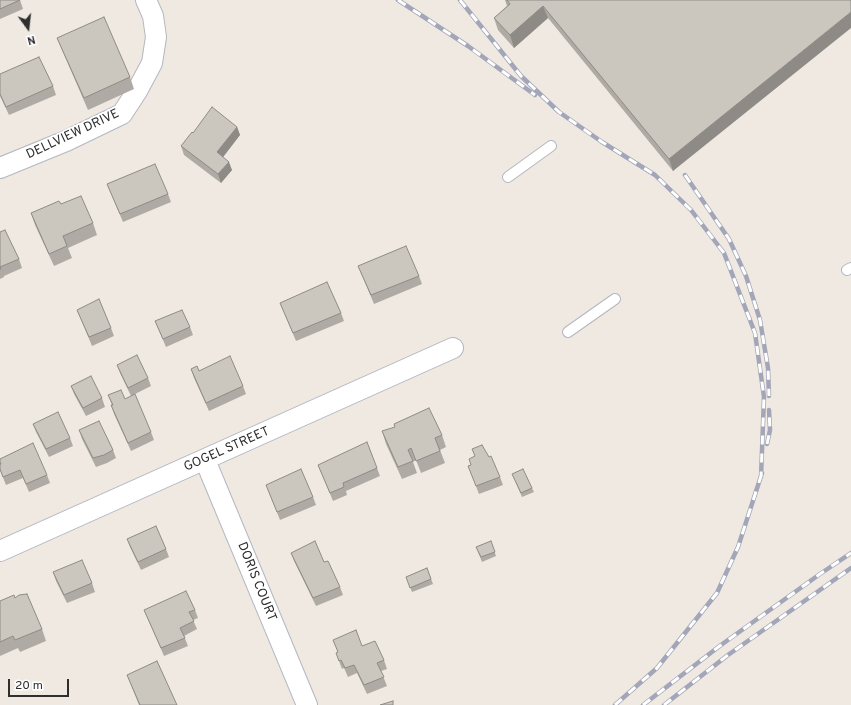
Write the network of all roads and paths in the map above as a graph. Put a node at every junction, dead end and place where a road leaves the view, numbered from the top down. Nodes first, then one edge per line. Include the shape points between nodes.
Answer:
1 (146, 0) edge
2 (551, 146) dead end
3 (0, 168) edge
4 (508, 177) dead end
5 (615, 299) dead end
6 (568, 332) dead end
7 (453, 348) dead end
8 (205, 460) junction
9 (0, 551) edge
10 (306, 705) edge

1 - 3 street, DELLVIEW DRIVE via 153,16 156,37 152,63 122,114
2 - 4 lane
5 - 6 lane
7 - 8 street, GOGEL STREET
8 - 9 street, GOGEL STREET
8 - 10 street, DORIS COURT

